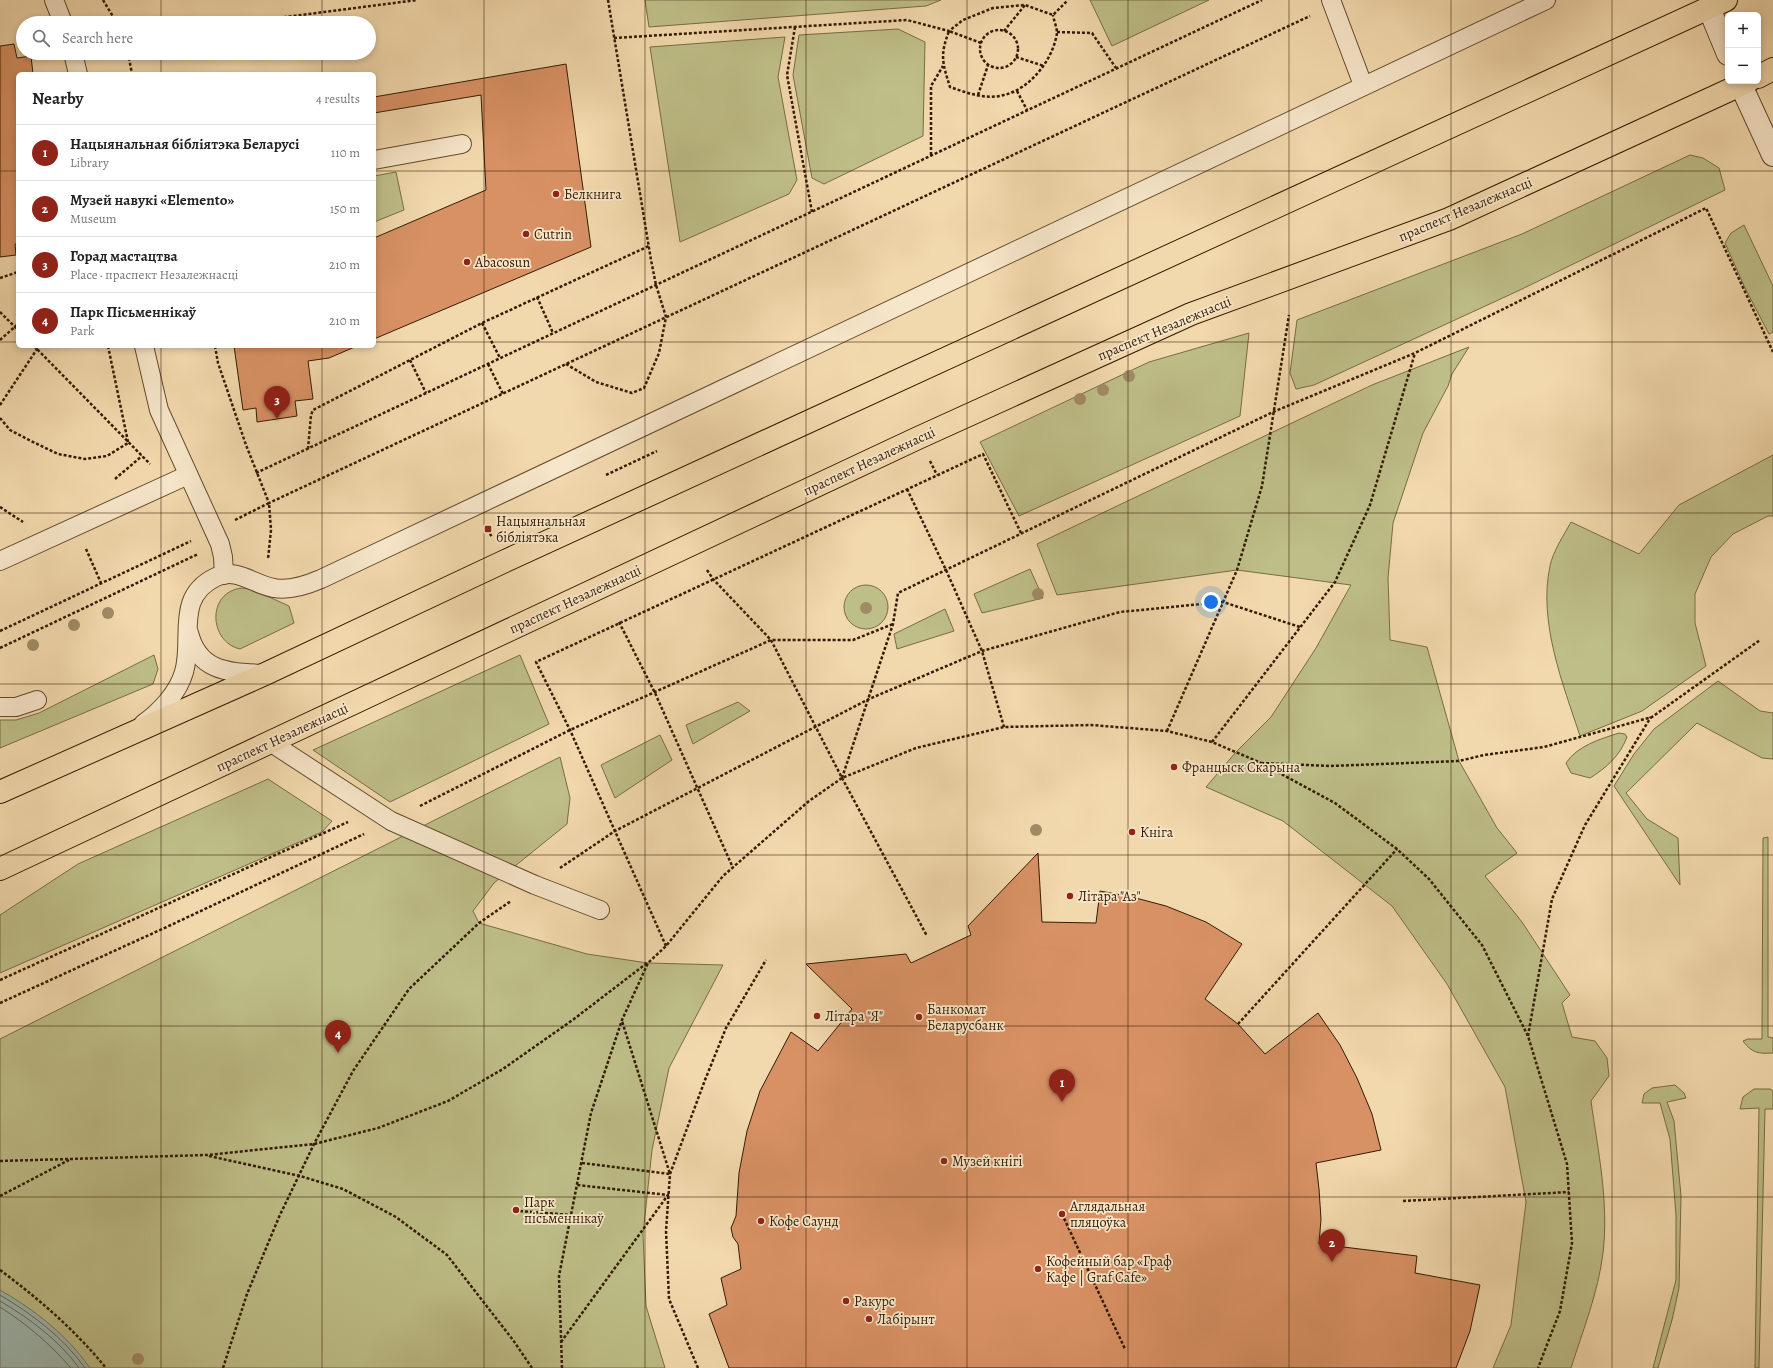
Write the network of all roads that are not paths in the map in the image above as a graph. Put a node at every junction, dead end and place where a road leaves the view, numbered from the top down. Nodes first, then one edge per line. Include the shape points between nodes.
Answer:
1 (54, 0) edge
2 (1546, 0) edge
3 (1332, 3) edge
4 (1717, 4) edge
5 (60, 16) edge
6 (1727, 48) edge
7 (75, 60) edge
8 (1773, 70) edge
9 (78, 72) edge
10 (1761, 75) edge
11 (1741, 84) edge
12 (1748, 84) edge
13 (1363, 85) junction
14 (462, 144) dead end
15 (1773, 155) edge
16 (376, 160) edge
17 (144, 348) edge
18 (188, 475) junction
19 (0, 561) edge
20 (224, 575) junction
21 (188, 613) junction
22 (265, 674) junction
23 (37, 700) dead end
24 (0, 707) edge
25 (124, 737) junction
26 (270, 742) junction
27 (0, 792) edge
28 (0, 869) edge
29 (600, 910) dead end

1 - 5 lane
2 - 13 lane
3 - 13 lane
4 - 6 street
4 - 22 main road
7 - 9 lane
8 - 10 main road, праспект Незалежнасці
11 - 26 main road, праспект Незалежнасці via 1449,219 1190,314 918,438
12 - 15 street
13 - 20 lane via 321,579 296,587 277,588 241,576
14 - 16 lane
17 - 18 lane via 159,410
18 - 19 lane
18 - 20 lane via 214,530 223,557
20 - 21 lane via 202,586 193,598
21 - 22 lane via 188,629 192,643 195,650 210,665 234,673
21 - 25 lane via 187,657 179,685 151,719
22 - 25 main road
23 - 24 lane via 16,707
25 - 27 main road
26 - 28 main road, праспект Незалежнасці
26 - 29 lane via 391,821 535,886

